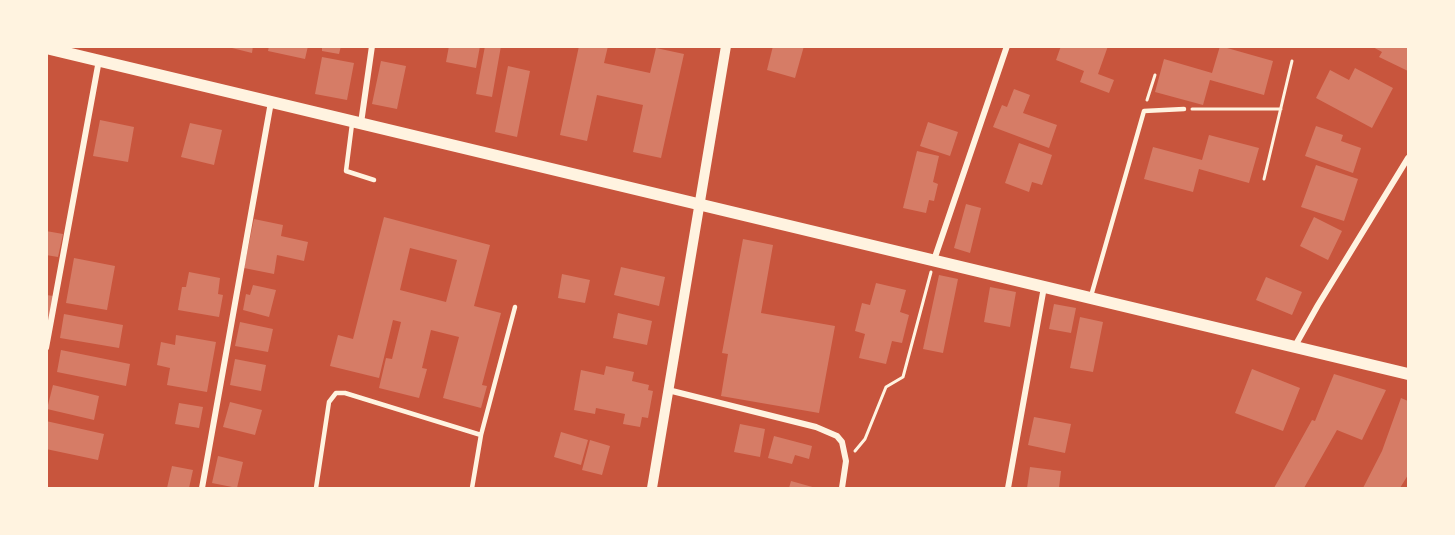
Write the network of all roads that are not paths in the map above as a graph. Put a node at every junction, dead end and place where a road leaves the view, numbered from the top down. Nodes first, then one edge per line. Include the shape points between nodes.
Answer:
1 (372, 46) edge
2 (726, 46) edge
3 (1007, 46) edge
4 (46, 48) edge
5 (99, 60) junction
6 (271, 101) junction
7 (1184, 109) road end
8 (357, 122) junction
9 (1408, 158) edge
10 (374, 180) dead end
11 (699, 206) junction
12 (934, 260) junction
13 (1044, 287) junction
14 (1090, 298) junction
15 (515, 307) dead end
16 (1295, 347) junction
17 (46, 348) edge
18 (1408, 374) edge
19 (668, 390) junction
20 (481, 435) junction
21 (202, 489) edge
22 (316, 489) edge
23 (472, 489) edge
24 (652, 489) edge
25 (842, 489) edge
26 (1008, 489) edge

1 - 8 street
2 - 11 street
3 - 12 street
4 - 5 main road
5 - 6 main road
5 - 17 street
6 - 8 main road
6 - 21 street
7 - 14 lane via 1144,111
8 - 10 lane via 346,171
8 - 11 main road
9 - 16 street
11 - 12 main road
11 - 19 street
12 - 13 main road
13 - 14 main road
13 - 26 street
14 - 16 main road
15 - 20 lane
16 - 18 main road
19 - 24 street
19 - 25 street via 837,436 846,461
20 - 22 lane via 336,393 329,402
20 - 23 lane

